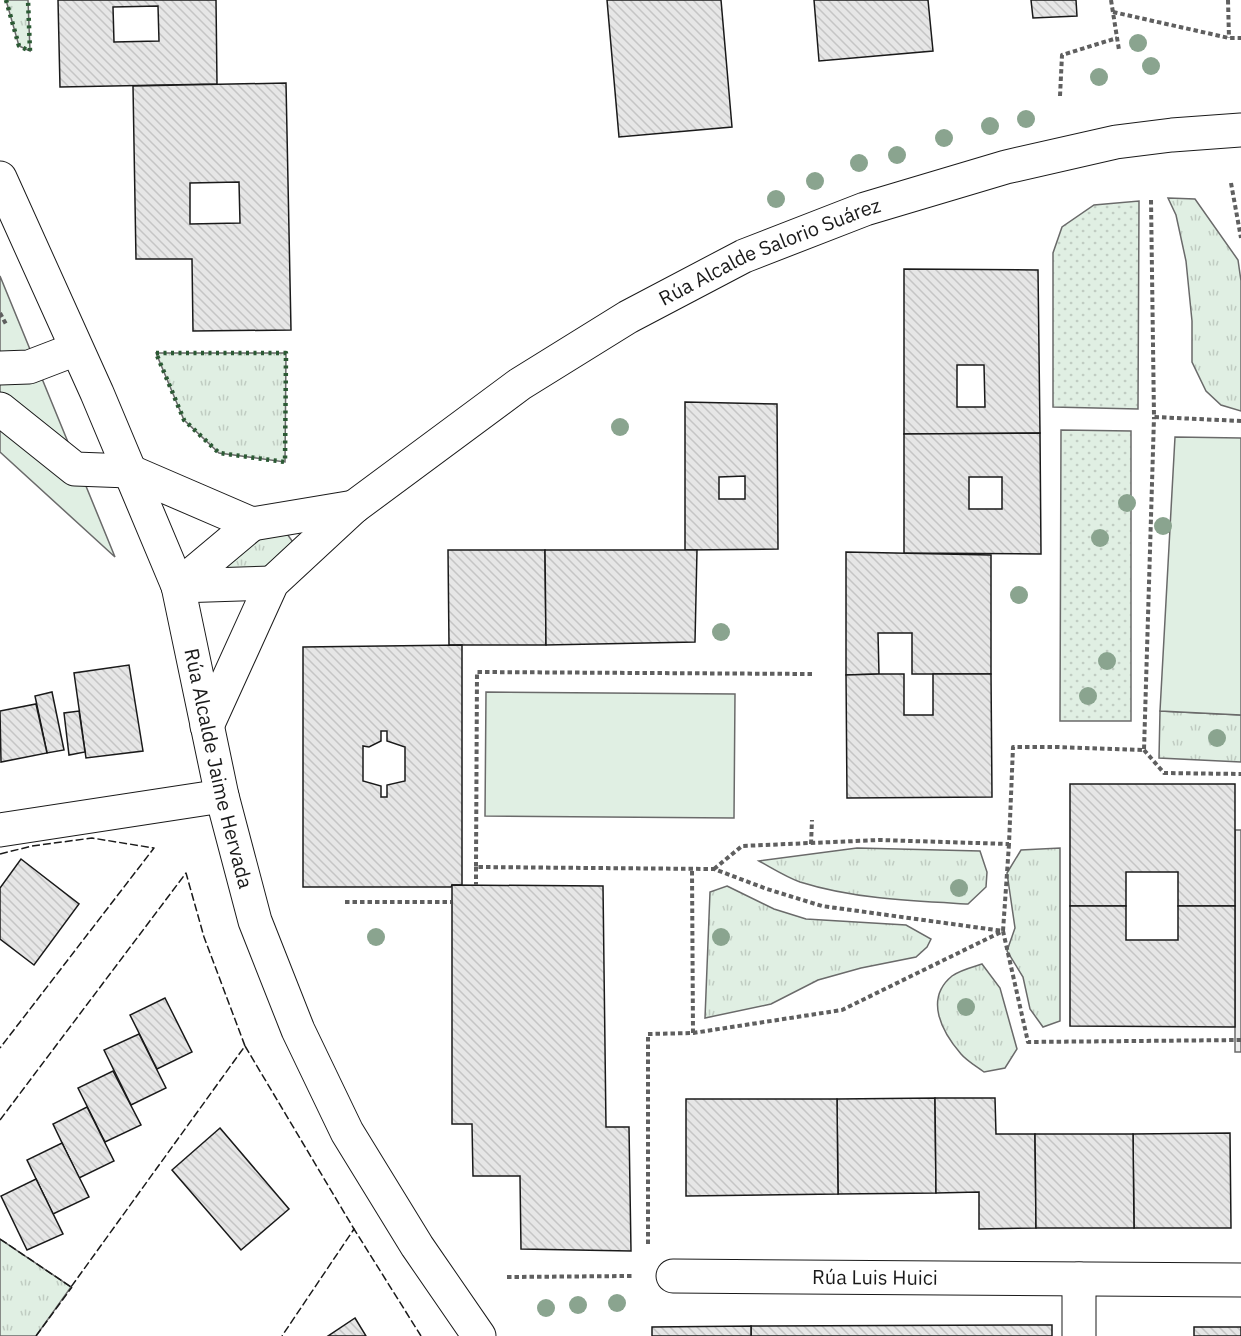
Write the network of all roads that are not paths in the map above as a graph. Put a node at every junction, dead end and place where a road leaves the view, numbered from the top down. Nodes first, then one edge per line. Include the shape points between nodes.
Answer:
1 (1241, 130) edge
2 (0, 178) edge
3 (76, 349) junction
4 (0, 368) edge
5 (0, 409) edge
6 (129, 471) junction
7 (354, 507) junction
8 (252, 524) junction
9 (272, 583) junction
10 (178, 586) junction
11 (207, 726) junction
12 (222, 796) junction
13 (0, 830) edge
14 (660, 1276) road end
15 (1079, 1279) junction
16 (1241, 1280) edge
17 (478, 1336) edge
18 (1079, 1336) edge

1 - 7 street, Rúa Alcalde Salorio Suárez via 1116,141 1006,167 865,208 744,256 628,317 519,384
2 - 3 street, Rúa Alcalde Jaime Hervada
3 - 4 street via 29,367
3 - 6 street, Rúa Alcalde Jaime Hervada
5 - 6 street via 75,469
6 - 8 street
6 - 10 street, Rúa Alcalde Jaime Hervada
7 - 8 street, Rúa Alcalde Salorio Suárez
7 - 9 street, Rúa Alcalde Salorio Suárez
8 - 10 street
9 - 10 street
9 - 11 street, Rúa Alcalde Salorio Suárez
10 - 11 street, Rúa Alcalde Jaime Hervada
11 - 12 street, Rúa Alcalde Jaime Hervada
12 - 13 street
12 - 17 street, Rúa Alcalde Jaime Hervada via 255,921 298,1030 347,1132
14 - 15 street, Rúa Luis Huici
15 - 16 street, Rúa Luis Huici
15 - 18 street

